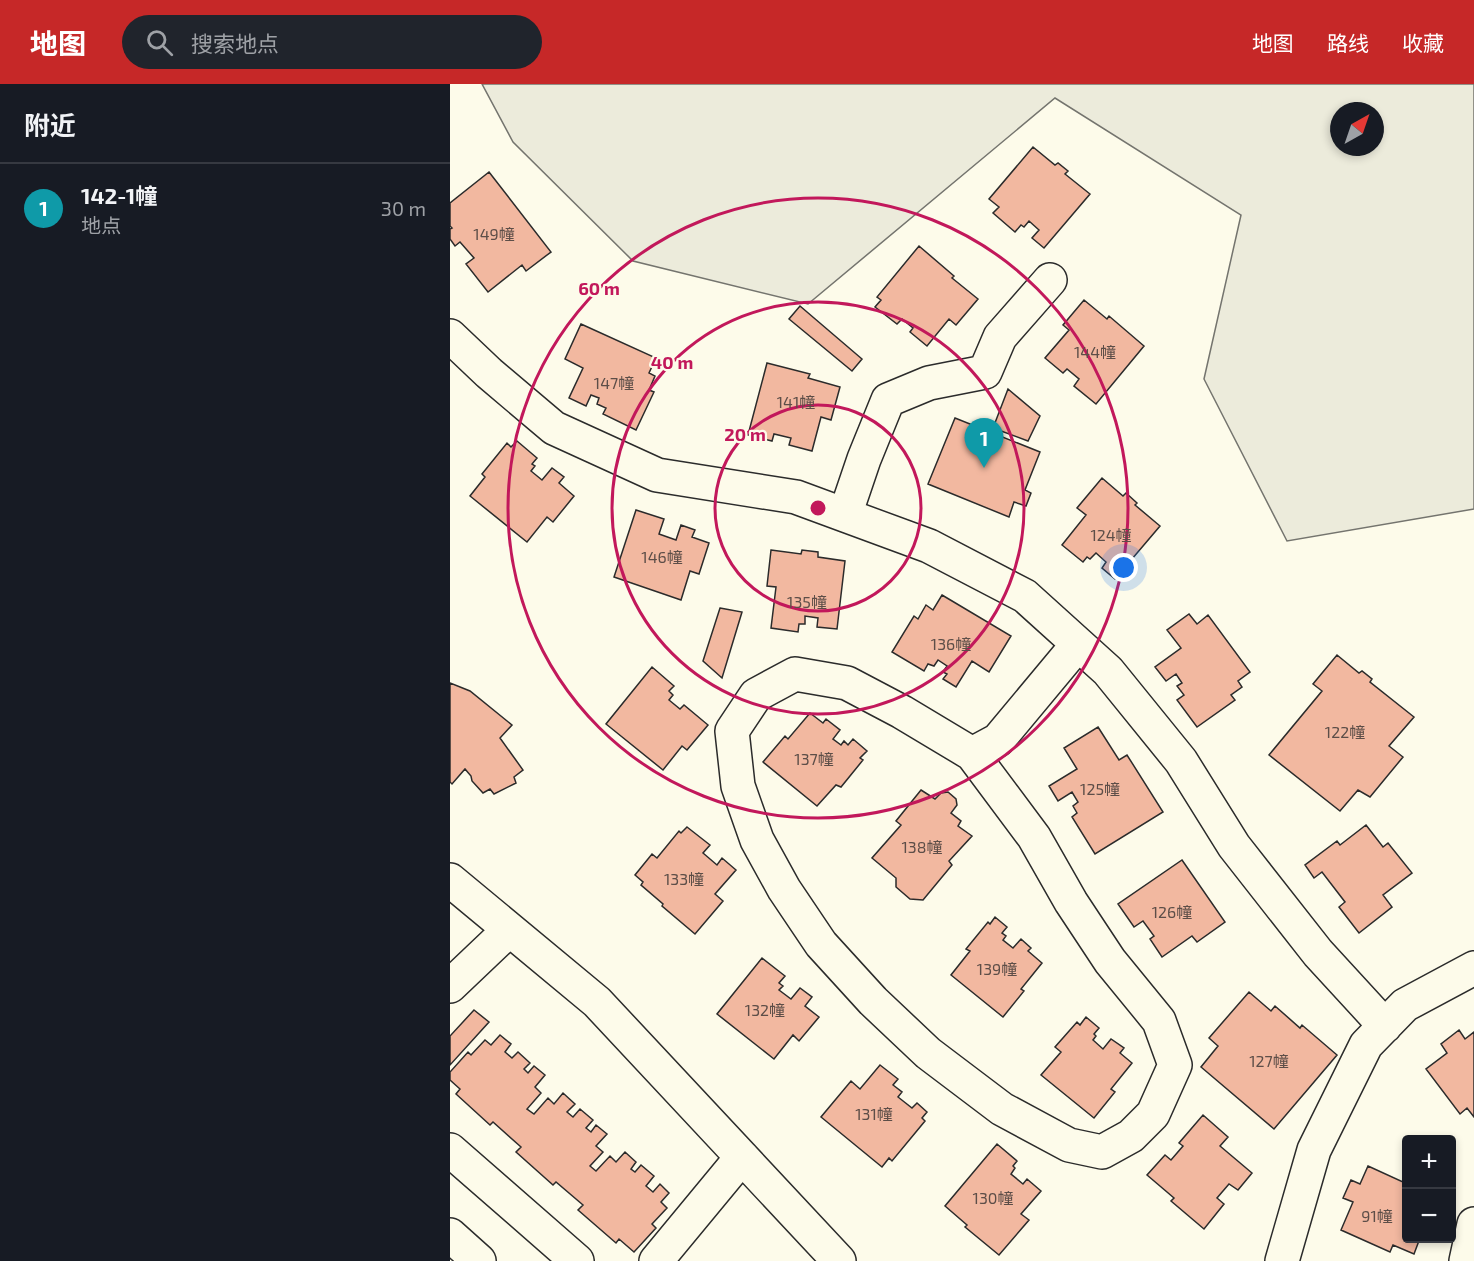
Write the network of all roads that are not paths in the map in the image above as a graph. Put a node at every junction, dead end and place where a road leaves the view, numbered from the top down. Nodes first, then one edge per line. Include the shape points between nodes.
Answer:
1 (1050, 280) dead end
2 (450, 336) edge
3 (845, 515) junction
4 (1078, 644) junction
5 (972, 754) junction
6 (450, 880) edge
7 (509, 930) junction
8 (1474, 968) edge
9 (450, 987) edge
10 (1385, 1026) junction
11 (450, 1150) edge
12 (742, 1157) junction
13 (1474, 1224) edge
14 (450, 1235) edge
15 (479, 1261) edge
16 (577, 1261) edge
17 (656, 1261) edge
18 (839, 1261) edge
19 (1282, 1261) edge
20 (1466, 1261) edge

1 - 3 street via 1000,338 985,372 929,383 888,400
2 - 3 street via 554,428 657,475 796,497
3 - 4 street via 929,546 1025,596
4 - 5 street via 998,740
4 - 10 street via 1108,671 1181,761 1241,855 1318,953
5 - 5 street via 847,683 795,674 756,695 732,731 738,786 757,840 821,944 928,1053 1002,1109 1069,1145 1102,1152 1131,1136 1153,1114 1175,1065 1159,1021 1110,961 1034,837
6 - 7 street
7 - 9 street
7 - 12 street via 597,1002
8 - 10 street via 1405,1005
10 - 19 street via 1366,1045 1314,1150
11 - 16 street
12 - 17 street
12 - 18 street
13 - 20 street
14 - 15 street

